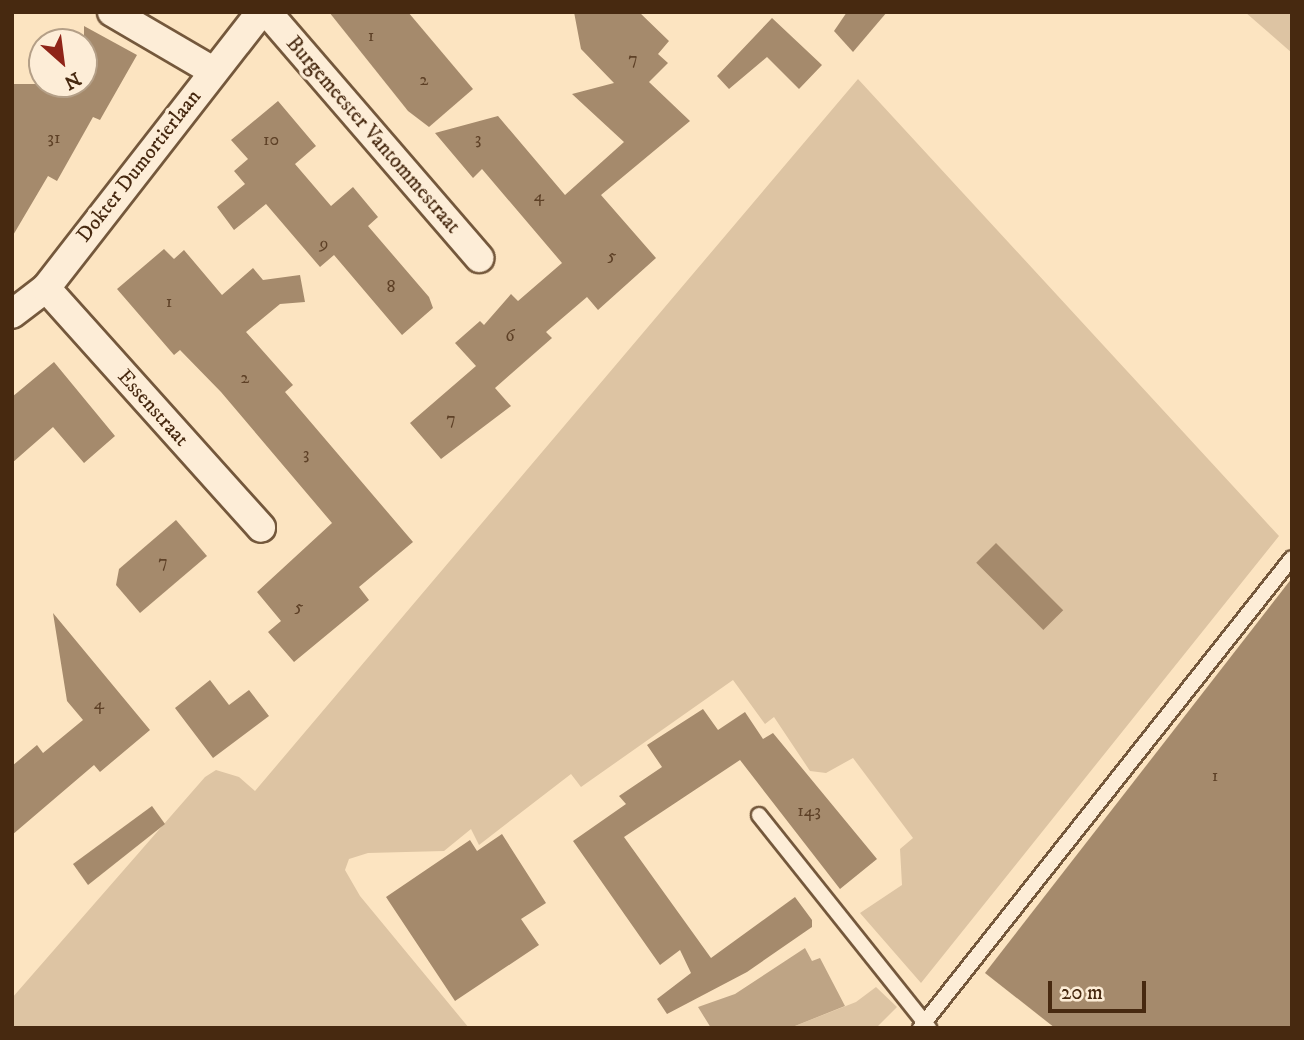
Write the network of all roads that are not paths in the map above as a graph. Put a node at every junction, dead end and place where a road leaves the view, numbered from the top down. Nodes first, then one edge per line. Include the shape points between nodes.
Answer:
1 (113, 12) edge
2 (261, 12) edge
3 (267, 12) edge
4 (213, 71) junction
5 (479, 258) dead end
6 (46, 288) junction
7 (12, 314) edge
8 (261, 528) dead end
9 (1292, 558) edge
10 (760, 815) dead end
11 (924, 1026) edge

1 - 4 street
2 - 4 street, Dokter Dumortierlaan
3 - 5 street, Burgemeester Vantommestraat
4 - 6 street, Dokter Dumortierlaan
6 - 7 street, Dokter Dumortierlaan
6 - 8 street, Essenstraat
9 - 11 lane
10 - 11 lane

